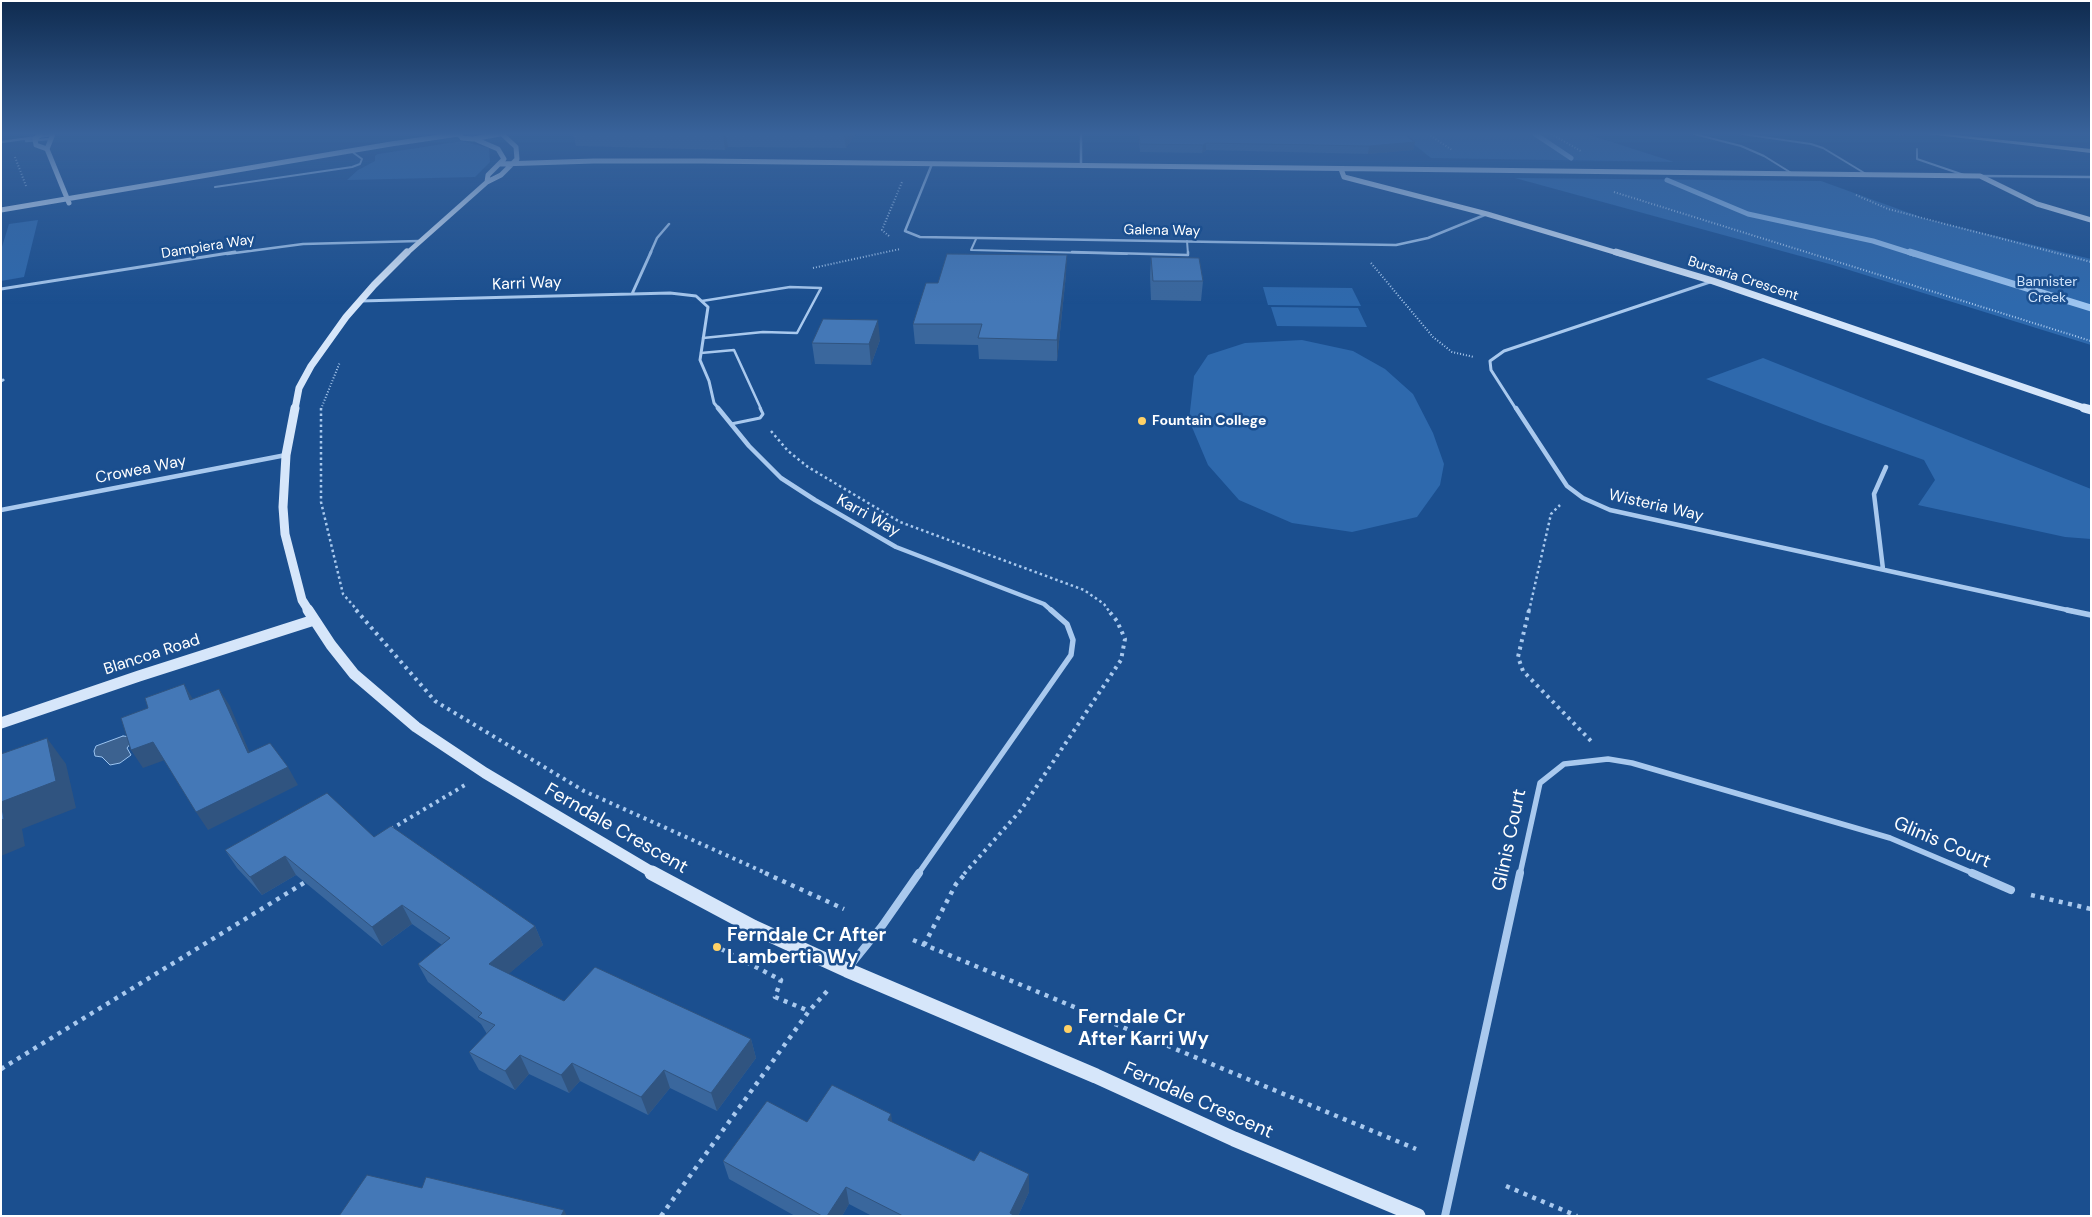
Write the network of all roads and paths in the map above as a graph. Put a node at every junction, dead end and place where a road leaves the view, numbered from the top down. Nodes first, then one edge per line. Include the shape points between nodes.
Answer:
1 (28, 191) edge
2 (64, 191) edge
3 (127, 191) edge
4 (477, 191) edge
5 (921, 191) edge
6 (1398, 191) edge
7 (1611, 191) dead end
8 (2010, 191) edge
9 (29, 194) dead end
10 (1854, 194) dead end
11 (68, 201) junction
12 (1, 210) edge
13 (1487, 214) junction
14 (1, 215) edge
15 (2091, 220) edge
16 (668, 224) dead end
17 (976, 239) junction
18 (419, 241) junction
19 (1187, 241) junction
20 (1354, 244) junction
21 (2091, 262) edge
22 (1713, 281) junction
23 (1, 289) edge
24 (632, 294) junction
25 (360, 301) junction
26 (702, 301) junction
27 (703, 338) junction
28 (2091, 341) edge
29 (701, 353) junction
30 (341, 360) dead end
31 (1490, 361) junction
32 (2091, 410) edge
33 (760, 418) junction
34 (731, 424) junction
35 (286, 455) junction
36 (1886, 467) dead end
37 (1583, 498) junction
38 (1, 510) edge
39 (1883, 569) junction
40 (2091, 615) edge
41 (314, 620) junction
42 (1, 723) edge
43 (1608, 759) junction
44 (485, 773) junction
45 (386, 832) edge
46 (311, 879) edge
47 (2010, 890) joint
48 (844, 909) dead end
49 (2091, 909) edge
50 (913, 940) dead end
51 (924, 945) junction
52 (721, 950) dead end
53 (847, 970) junction
54 (809, 1011) junction
55 (1, 1068) edge
56 (1416, 1149) dead end
57 (1506, 1186) dead end
58 (661, 1216) edge
59 (1418, 1216) edge
60 (1445, 1216) edge
61 (1578, 1216) edge

1 - 9 path
2 - 11 street
3 - 11 street
4 - 18 street, Ferndale Crescent
5 - 17 street, Galena Way via 905,231 920,237
6 - 13 street, Bursaria Crescent
7 - 28 path
8 - 15 street via 2037,204
10 - 21 path via 1888,209
11 - 12 street
11 - 14 street
13 - 20 street, Galena Way via 1410,244
13 - 22 street, Bursaria Crescent
16 - 24 street via 657,238
17 - 19 street, Galena Way
17 - 19 lane via 972,250 1188,255
18 - 23 street, Dampiera Way via 263,248
18 - 25 street, Ferndale Crescent
19 - 20 street, Galena Way
20 - 31 path via 1433,337 1452,352
22 - 31 street via 1504,351
22 - 32 street, Bursaria Crescent
24 - 25 street, Karri Way
24 - 26 street, Karri Way via 670,293 696,296
25 - 35 street, Ferndale Crescent via 311,366 299,388
26 - 27 street, Karri Way via 708,307
26 - 27 lane via 790,287 821,288 797,333 763,332
27 - 29 street, Karri Way
29 - 33 lane via 734,350 762,414
29 - 34 street, Karri Way via 700,360 714,403
30 - 48 path via 320,410 321,502 343,594 434,701 584,791
31 - 37 street, Wisteria Way via 1491,370 1567,486
33 - 34 lane
33 - 51 path via 808,467 900,522 1084,590 1104,604 1117,621 1124,639 1121,660 1021,810 956,884
34 - 53 street, Karri Way via 781,478 815,500 896,547 1044,604 1067,624 1074,640 1062,670 882,926
35 - 38 street, Crowea Way
35 - 41 street, Ferndale Crescent via 283,507 286,534 302,600
36 - 39 street via 1874,494
37 - 39 street, Wisteria Way via 1610,510
37 - 43 path via 1558,505 1551,514 1518,657 1523,671
39 - 40 street, Wisteria Way
41 - 42 street, Blancoa Road
41 - 44 street, Ferndale Crescent via 354,674 373,692 416,727
43 - 47 street, Glinis Court via 1632,763 1890,838
43 - 60 street, Glinis Court via 1564,764 1540,783
44 - 45 path
44 - 53 street, Ferndale Crescent via 641,866 753,927
46 - 55 path
47 - 49 path
50 - 51 path
51 - 56 path
52 - 54 path via 782,980 775,997
53 - 54 path
53 - 59 street, Ferndale Crescent
54 - 58 path
57 - 61 path

